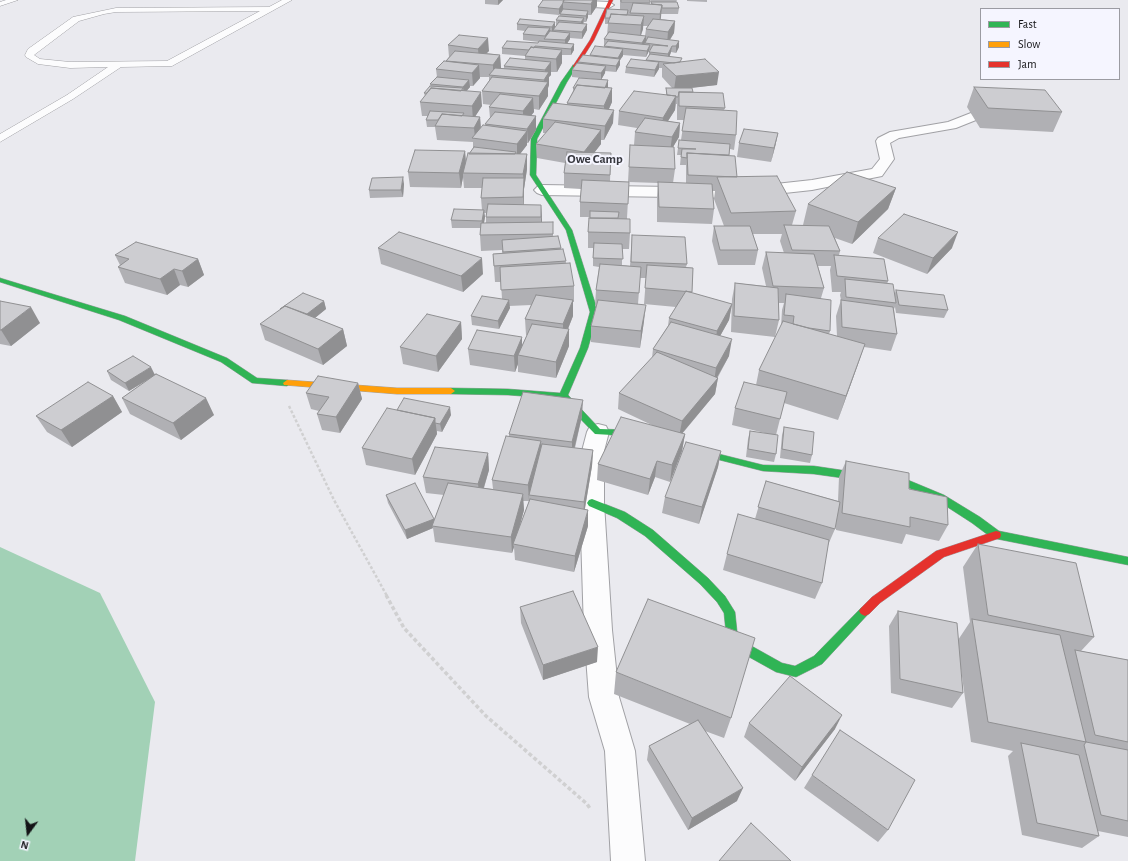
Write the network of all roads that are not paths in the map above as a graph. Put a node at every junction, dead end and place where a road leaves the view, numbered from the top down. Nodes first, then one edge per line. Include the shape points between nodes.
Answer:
1 (14, 0) edge
2 (288, 0) edge
3 (169, 2) dead end
4 (110, 3) dead end
5 (555, 3) edge
6 (610, 3) edge
7 (0, 4) edge
8 (270, 10) junction
9 (118, 65) junction
10 (971, 117) dead end
11 (0, 139) edge
12 (542, 190) junction
13 (0, 280) edge
14 (563, 396) junction
15 (598, 432) junction
16 (651, 439) edge
17 (681, 447) edge
18 (592, 503) junction
19 (996, 535) junction
20 (1128, 561) edge
21 (628, 861) edge

1 - 7 lane
2 - 8 lane
3 - 4 lane via 143,5
5 - 6 street
6 - 12 street via 592,40 564,82 534,139 533,175
8 - 9 lane via 169,64
8 - 9 lane via 104,12 76,19 31,51 30,55 38,61 52,64
9 - 11 lane
10 - 12 street via 951,125 896,135 883,141 887,159 876,173 812,185 738,193
12 - 14 street via 569,230 594,312 584,348
13 - 14 street via 122,318 224,360 255,381 397,391 508,392
14 - 15 street
15 - 16 street via 629,433
15 - 18 street via 593,451
17 - 19 street via 763,468 814,470 908,484 941,498
18 - 19 street via 621,515 649,533 704,581 721,599 728,612 732,633 744,648 780,668 796,672 818,660 844,630 876,600 940,554
18 - 21 street via 604,697 620,751
19 - 20 street

